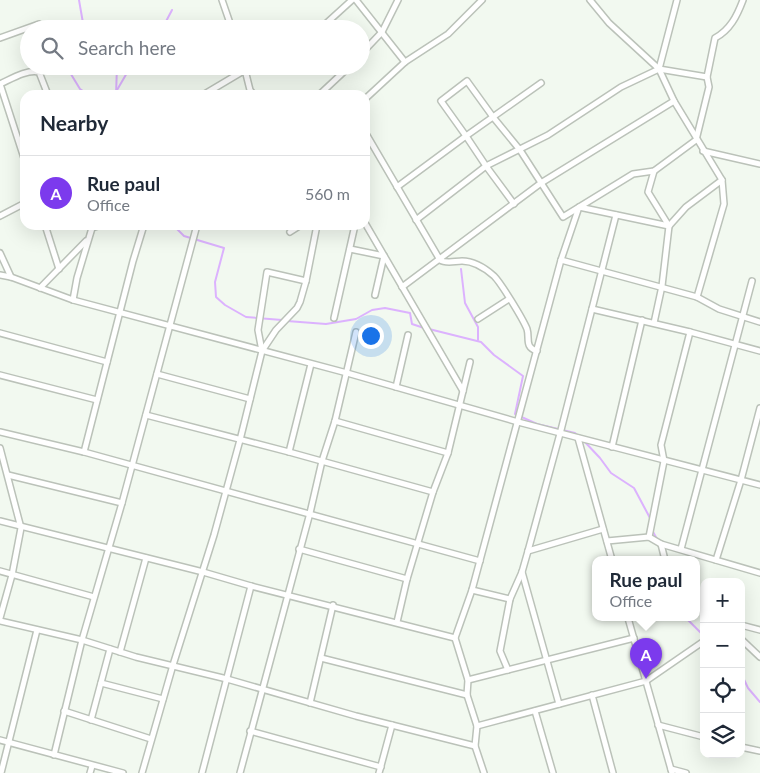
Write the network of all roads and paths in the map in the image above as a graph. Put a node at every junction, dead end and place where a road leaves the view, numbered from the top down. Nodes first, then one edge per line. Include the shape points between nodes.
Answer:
1 (222, 0) edge
2 (352, 0) edge
3 (356, 0) edge
4 (398, 0) edge
5 (481, 0) edge
6 (590, 0) edge
7 (677, 0) edge
8 (743, 0) edge
9 (229, 20) edge
10 (330, 20) edge
11 (20, 31) edge
12 (382, 32) junction
13 (0, 38) edge
14 (370, 45) edge
15 (405, 62) junction
16 (659, 70) junction
17 (22, 75) edge
18 (40, 75) edge
19 (233, 75) edge
20 (246, 75) edge
21 (340, 75) edge
22 (707, 77) junction
23 (541, 82) dead end
24 (0, 84) edge
25 (46, 90) edge
26 (211, 90) edge
27 (250, 90) edge
28 (324, 90) edge
29 (370, 94) edge
30 (674, 101) junction
31 (493, 117) junction
32 (466, 136) junction
33 (696, 140) junction
34 (370, 141) edge
35 (20, 146) edge
36 (520, 150) junction
37 (703, 151) junction
38 (760, 164) edge
39 (486, 166) junction
40 (654, 171) junction
41 (722, 180) junction
42 (541, 183) junction
43 (397, 187) junction
44 (514, 204) junction
45 (20, 206) edge
46 (579, 207) junction
47 (616, 215) junction
48 (0, 216) edge
49 (416, 220) junction
50 (669, 226) junction
51 (47, 230) edge
52 (91, 230) edge
53 (143, 230) edge
54 (196, 230) edge
55 (293, 230) edge
56 (316, 230) edge
57 (354, 230) edge
58 (369, 230) edge
59 (290, 232) dead end
60 (88, 239) junction
61 (350, 249) junction
62 (0, 253) edge
63 (384, 256) junction
64 (440, 260) junction
65 (561, 260) junction
66 (59, 269) junction
67 (602, 271) junction
68 (0, 275) edge
69 (11, 277) junction
70 (306, 281) junction
71 (752, 281) dead end
72 (662, 286) junction
73 (402, 287) junction
74 (40, 288) junction
75 (375, 295) dead end
76 (698, 297) junction
77 (509, 299) junction
78 (73, 300) junction
79 (592, 309) junction
80 (120, 311) junction
81 (334, 318) dead end
82 (742, 318) junction
83 (478, 319) dead end
84 (642, 320) junction
85 (760, 322) edge
86 (654, 323) junction
87 (170, 325) junction
88 (356, 332) dead end
89 (690, 332) junction
90 (0, 333) edge
91 (408, 335) dead end
92 (735, 345) junction
93 (537, 350) junction
94 (262, 351) junction
95 (760, 351) edge
96 (107, 362) junction
97 (470, 362) dead end
98 (311, 364) junction
99 (347, 373) junction
100 (156, 374) junction
101 (0, 375) edge
102 (396, 387) junction
103 (463, 391) junction
104 (250, 399) junction
105 (97, 400) junction
106 (460, 406) junction
107 (760, 408) edge
108 (146, 414) junction
109 (335, 421) junction
110 (518, 422) junction
111 (0, 432) edge
112 (560, 434) junction
113 (578, 438) junction
114 (240, 440) junction
115 (612, 447) junction
116 (0, 448) edge
117 (84, 452) junction
118 (289, 452) junction
119 (448, 453) junction
120 (322, 460) junction
121 (664, 461) junction
122 (132, 465) junction
123 (3, 466) edge
124 (702, 470) junction
125 (8, 475) junction
126 (741, 480) junction
127 (760, 485) edge
128 (226, 490) junction
129 (433, 492) junction
130 (122, 503) junction
131 (310, 513) junction
132 (0, 521) edge
133 (21, 528) junction
134 (603, 529) junction
135 (649, 537) junction
136 (607, 541) junction
137 (418, 542) junction
138 (661, 544) junction
139 (108, 548) junction
140 (299, 549) junction
141 (681, 549) junction
142 (528, 551) junction
143 (611, 556) edge
144 (664, 556) edge
145 (146, 558) junction
146 (716, 560) junction
147 (480, 561) junction
148 (0, 571) edge
149 (203, 572) junction
150 (522, 572) junction
151 (760, 573) edge
152 (12, 574) junction
153 (407, 579) junction
154 (251, 586) junction
155 (472, 590) junction
156 (288, 595) junction
157 (94, 596) junction
158 (510, 598) junction
159 (333, 605) junction
160 (0, 619) edge
161 (629, 621) edge
162 (397, 622) junction
163 (745, 626) edge
164 (37, 630) junction
165 (760, 630) edge
166 (455, 638) junction
167 (634, 638) junction
168 (82, 640) junction
169 (745, 643) edge
170 (700, 644) edge
171 (110, 649) junction
172 (120, 652) junction
173 (760, 657) edge
174 (321, 658) junction
175 (547, 660) junction
176 (173, 665) junction
177 (508, 670) junction
178 (227, 679) junction
179 (468, 680) junction
180 (646, 681) junction
181 (101, 683) junction
182 (263, 690) junction
183 (467, 695) junction
184 (592, 695) junction
185 (163, 699) junction
186 (310, 703) junction
187 (560, 704) junction
188 (64, 711) junction
189 (535, 711) junction
190 (91, 720) junction
191 (392, 725) junction
192 (658, 725) junction
193 (477, 726) junction
194 (250, 731) junction
195 (700, 736) edge
196 (151, 739) junction
197 (0, 740) edge
198 (8, 742) junction
199 (475, 746) junction
200 (745, 748) edge
201 (760, 751) edge
202 (54, 755) junction
203 (92, 766) junction
204 (381, 767) junction
205 (671, 771) edge
206 (0, 773) edge
207 (90, 773) edge
208 (123, 773) edge
209 (142, 773) edge
210 (202, 773) edge
211 (240, 773) edge
212 (379, 773) edge
213 (484, 773) edge
214 (553, 773) edge
215 (613, 773) edge
216 (686, 773) edge

1 - 9 street
2 - 10 street
3 - 12 street
4 - 12 street
5 - 15 street via 448,34
6 - 16 street via 609,23
7 - 16 street
8 - 22 street via 731,25 716,38
11 - 13 street
12 - 14 street
12 - 15 street
15 - 29 street
16 - 22 street
16 - 30 street
16 - 36 street via 621,87
17 - 24 street
18 - 25 street
19 - 26 street
20 - 27 street
21 - 28 street
22 - 33 street via 709,87
23 - 31 street
24 - 35 street
30 - 33 street
30 - 42 street
31 - 32 street
31 - 32 street via 467,81 441,101
31 - 36 street
32 - 39 street
32 - 43 street
33 - 37 street
33 - 40 street
34 - 43 street
36 - 39 street
36 - 42 street
37 - 38 street
37 - 41 street
39 - 44 street
39 - 49 street
40 - 46 street via 633,174
40 - 50 street via 648,192
41 - 50 street
41 - 76 street via 724,204
42 - 44 street
42 - 46 street via 563,218
43 - 49 street
44 - 64 street
45 - 48 street
46 - 47 street
46 - 65 street
47 - 50 street
47 - 67 street
49 - 64 street
50 - 72 street
51 - 66 street
52 - 60 street
53 - 80 street
54 - 87 street
55 - 59 street
56 - 70 street
57 - 61 street
58 - 63 street
60 - 66 street
60 - 78 street
61 - 63 street
61 - 81 street
62 - 69 street
63 - 73 street
63 - 75 street
64 - 73 street
64 - 77 street via 475,263 494,276
65 - 67 street
65 - 93 street
66 - 74 street
67 - 72 street
67 - 79 street
68 - 69 street
69 - 74 street
70 - 94 street via 297,308
70 - 94 street via 267,272 258,330
71 - 82 street
72 - 76 street
72 - 86 street
73 - 103 street
74 - 78 street
76 - 82 street
77 - 83 street
77 - 93 street via 527,330 528,344
78 - 80 street
79 - 84 street
79 - 112 street
80 - 87 street
80 - 96 street
82 - 85 street
82 - 92 street
84 - 86 street
84 - 115 street
86 - 89 street
87 - 94 street
87 - 100 street
88 - 99 street
89 - 92 street
89 - 121 street via 662,444
90 - 96 street
91 - 102 street
92 - 95 street
92 - 124 street
93 - 110 street
94 - 98 street
94 - 104 street
96 - 105 street
97 - 103 street
98 - 99 street
98 - 118 street
99 - 102 street
99 - 109 street
100 - 104 street
100 - 108 street
101 - 105 street
102 - 106 street
103 - 106 street
104 - 114 street
105 - 117 street
106 - 110 street
106 - 119 street
107 - 126 street
108 - 114 street
108 - 122 street
109 - 119 street
109 - 120 street
110 - 112 street
110 - 147 street
111 - 117 street
112 - 113 street
112 - 142 street
113 - 115 street
113 - 134 street
114 - 118 street
114 - 128 street
115 - 121 street
116 - 123 street
117 - 122 street
118 - 120 street
119 - 129 street
120 - 129 street
120 - 131 street
121 - 124 street
121 - 135 street
122 - 128 street
122 - 130 street
123 - 125 street
124 - 126 street
124 - 141 street
125 - 130 street
125 - 133 street
126 - 127 street
126 - 146 street
128 - 131 street
128 - 149 street
129 - 137 street
130 - 139 street
131 - 137 street
131 - 140 street
132 - 133 street
133 - 139 street
133 - 152 street
134 - 136 street
134 - 142 street
135 - 136 street
135 - 138 street
136 - 143 street
137 - 147 street
137 - 153 street
138 - 141 street
138 - 144 street
139 - 145 street
139 - 157 street
140 - 153 street
140 - 156 street
141 - 146 street
142 - 150 street
145 - 149 street
145 - 172 street
146 - 151 street
147 - 155 street
148 - 152 street
149 - 154 street
149 - 176 street
150 - 158 street
150 - 175 street
152 - 157 street
152 - 160 street
153 - 162 street
154 - 156 street
154 - 178 street
155 - 158 street
155 - 166 street
156 - 159 street
156 - 182 street
157 - 168 street
158 - 177 street via 500,650
159 - 162 street
159 - 174 street
160 - 164 street
161 - 167 street
162 - 166 street
163 - 165 street
164 - 168 street
164 - 198 street
166 - 179 street
167 - 175 street
167 - 180 street
168 - 171 street
168 - 188 street
169 - 173 street
170 - 180 street
171 - 172 street
171 - 181 street
172 - 176 street
174 - 183 street
174 - 186 street
175 - 177 street
175 - 187 street
176 - 178 street
176 - 185 street
177 - 179 street
178 - 182 street
178 - 210 street
179 - 183 street
180 - 184 street
180 - 192 street
181 - 185 street
181 - 190 street
182 - 186 street
182 - 194 street
183 - 193 street
184 - 187 street
184 - 215 street
185 - 196 street
186 - 191 street
187 - 189 street
188 - 190 street
188 - 202 street
189 - 193 street
189 - 214 street
190 - 196 street
191 - 199 street
191 - 204 street
192 - 195 street
192 - 205 street
193 - 199 street
194 - 204 street
194 - 211 street
196 - 209 street
197 - 198 street
198 - 202 street
198 - 206 street
199 - 213 street
200 - 201 street
202 - 203 street
203 - 207 street
203 - 208 street
204 - 212 street
205 - 216 street

